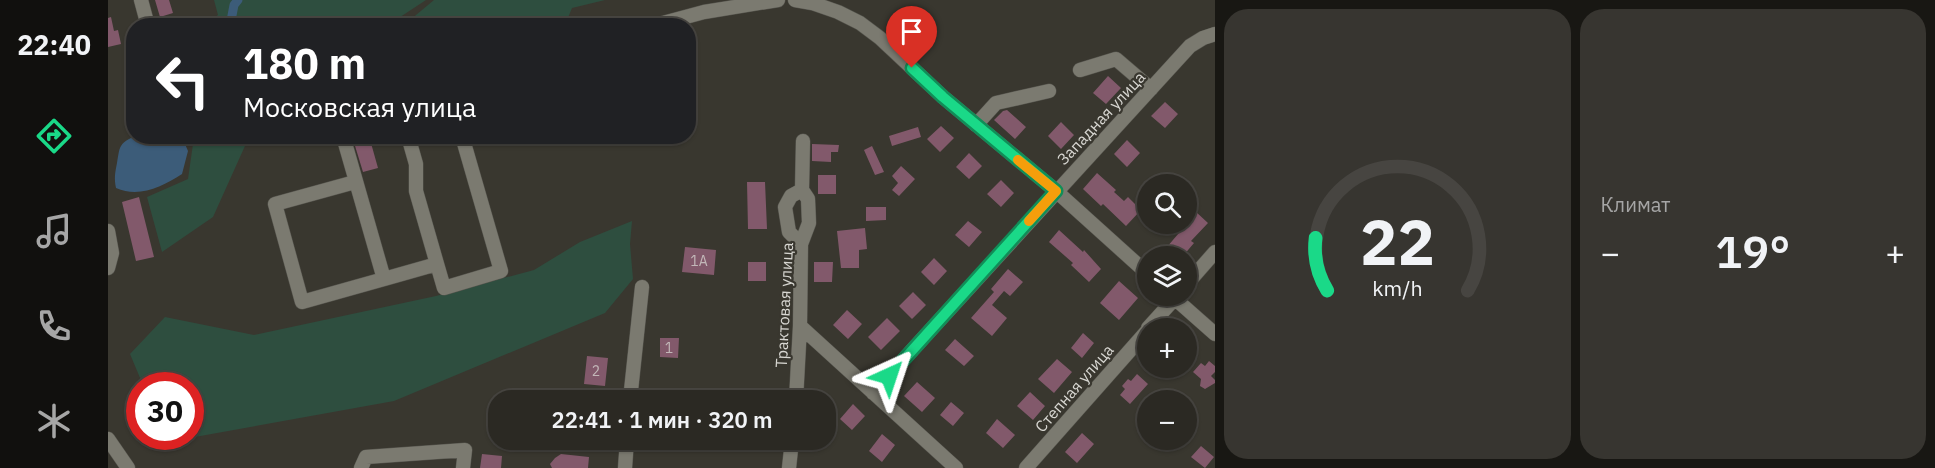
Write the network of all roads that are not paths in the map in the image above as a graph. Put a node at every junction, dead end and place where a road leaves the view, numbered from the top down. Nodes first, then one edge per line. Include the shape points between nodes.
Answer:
1 (141, 0) edge
2 (777, 0) edge
3 (795, 0) edge
4 (813, 2) edge
5 (701, 6) edge
6 (146, 18) edge
7 (672, 18) edge
8 (1215, 34) edge
9 (1080, 70) dead end
10 (1151, 89) junction
11 (1049, 91) dead end
12 (976, 125) junction
13 (803, 141) dead end
14 (345, 144) edge
15 (410, 144) edge
16 (464, 144) edge
17 (356, 182) junction
18 (802, 190) junction
19 (1056, 191) junction
20 (108, 231) edge
21 (801, 244) junction
22 (1215, 252) edge
23 (437, 264) junction
24 (1137, 264) edge
25 (108, 268) edge
26 (1197, 272) edge
27 (384, 279) junction
28 (642, 287) dead end
29 (1167, 306) edge
30 (1186, 306) edge
31 (1157, 318) edge
32 (800, 326) junction
33 (1215, 334) edge
34 (1137, 342) edge
35 (631, 390) edge
36 (797, 390) edge
37 (873, 393) junction
38 (108, 439) edge
39 (626, 450) edge
40 (791, 450) edge
41 (128, 468) edge
42 (361, 468) edge
43 (463, 468) edge
44 (624, 468) edge
45 (789, 468) edge
46 (956, 468) edge
47 (1026, 468) edge

1 - 6 street
2 - 5 street
3 - 4 street
4 - 12 street via 860,23 880,38
5 - 7 street
8 - 10 street, Западная улица via 1190,46
9 - 10 street via 1116,59
10 - 19 street, Западная улица
11 - 12 street via 996,103
12 - 19 street
13 - 18 street, Трактовая улица
14 - 17 street
15 - 23 street via 416,164 416,191
16 - 23 street via 501,271 444,288
17 - 27 street
17 - 27 street via 275,204 302,302
18 - 21 street, Трактовая улица via 808,199 808,223
18 - 21 street via 791,196 785,207 789,231
19 - 24 street
19 - 37 street, Западная улица
20 - 25 street via 112,253
21 - 32 street, Трактовая улица
22 - 26 street
23 - 27 street
28 - 35 street
29 - 31 street, Степная улица
30 - 33 street
32 - 36 street, Трактовая улица
32 - 37 street
34 - 47 street, Степная улица
37 - 46 street
38 - 41 street
39 - 44 street
40 - 45 street
42 - 43 street via 366,457 465,450

